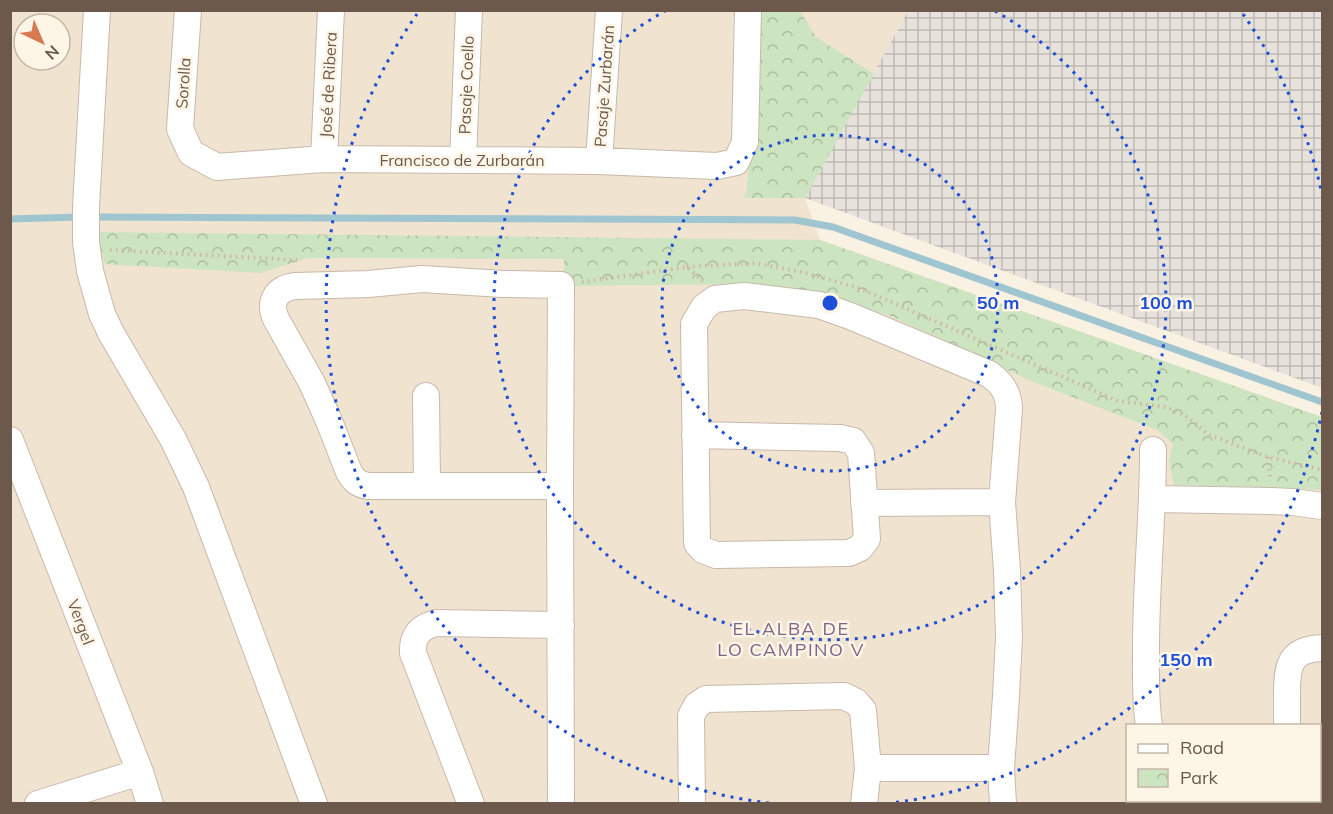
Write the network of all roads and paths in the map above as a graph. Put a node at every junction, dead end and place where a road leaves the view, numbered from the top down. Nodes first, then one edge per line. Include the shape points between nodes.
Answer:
1 (97, 10) edge
2 (188, 10) edge
3 (331, 10) edge
4 (469, 10) edge
5 (609, 10) edge
6 (748, 10) edge
7 (190, 153) joint
8 (324, 159) junction
9 (463, 160) junction
10 (599, 161) junction
11 (86, 229) junction
12 (299, 261) dead end
13 (687, 267) junction
14 (561, 285) junction
15 (715, 299) junction
16 (426, 396) dead end
17 (695, 435) junction
18 (10, 440) edge
19 (1153, 450) dead end
20 (1323, 470) edge
21 (428, 485) junction
22 (560, 486) junction
23 (1153, 500) junction
24 (1002, 502) junction
25 (864, 503) junction
26 (1323, 506) edge
27 (561, 625) junction
28 (1323, 648) edge
29 (1149, 724) edge
30 (1287, 724) edge
31 (868, 768) junction
32 (1001, 768) junction
33 (140, 772) junction
34 (38, 804) edge
35 (150, 804) edge
36 (315, 804) edge
37 (471, 804) edge
38 (561, 804) edge
39 (693, 804) edge
40 (864, 804) edge
41 (1003, 804) edge

1 - 11 street
2 - 7 street, Sorolla via 180,129
3 - 8 street, José de Ribera
4 - 9 street, Pasaje Coello
5 - 10 street, Pasaje Zurbarán
6 - 10 street, Francisco de Zurbarán via 745,142 736,162 717,166
7 - 8 street, Francisco de Zurbarán via 217,167
8 - 9 street, Francisco de Zurbarán
9 - 10 street, Francisco de Zurbarán
11 - 12 path
11 - 36 street via 90,271 102,314 196,487
13 - 14 path
13 - 15 path via 705,282
13 - 20 path via 755,262 859,288 1118,401 1166,407 1186,416 1209,435 1268,457
14 - 21 street via 422,279 296,286 281,290 276,296 273,312 312,383 353,479 368,486
14 - 22 street
15 - 17 street via 704,307 694,324
15 - 24 street via 744,296 819,305 998,380 1009,402
16 - 21 street
17 - 25 street via 853,441 861,453
17 - 25 street via 697,543 702,550 716,555 849,554 867,539
18 - 33 street, Vergel
19 - 23 street
21 - 22 street
22 - 27 street
23 - 26 street via 1271,501
23 - 29 street via 1146,604
24 - 25 street
24 - 32 street via 1009,637
27 - 37 street via 437,623 417,633 414,652
27 - 38 street
28 - 30 street via 1300,653 1290,663
31 - 32 street
31 - 39 street via 863,710 844,696 706,699 691,716
31 - 40 street
32 - 41 street
33 - 34 street
33 - 35 street, Vergel

